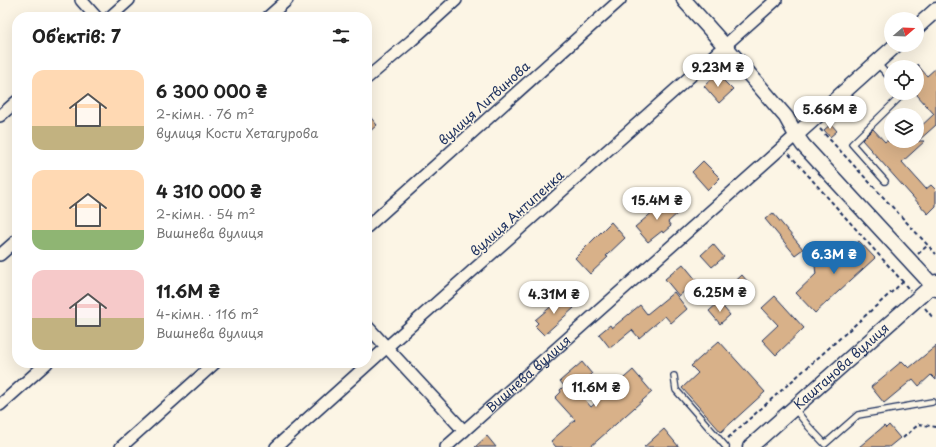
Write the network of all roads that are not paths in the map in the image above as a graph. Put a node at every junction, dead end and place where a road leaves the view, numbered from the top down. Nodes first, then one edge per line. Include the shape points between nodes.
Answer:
1 (81, 0) edge
2 (129, 0) edge
3 (287, 0) edge
4 (456, 0) edge
5 (620, 0) edge
6 (684, 0) edge
7 (776, 0) edge
8 (936, 10) edge
9 (92, 12) edge
10 (116, 12) edge
11 (274, 12) edge
12 (924, 21) edge
13 (725, 46) junction
14 (888, 52) edge
15 (877, 62) junction
16 (884, 70) edge
17 (372, 74) edge
18 (897, 100) edge
19 (12, 105) edge
20 (0, 116) edge
21 (796, 135) junction
22 (885, 181) dead end
23 (372, 223) edge
24 (12, 244) edge
25 (0, 255) edge
26 (935, 286) edge
27 (372, 331) edge
28 (387, 347) junction
29 (372, 361) edge
30 (41, 368) edge
31 (209, 368) edge
32 (364, 368) edge
33 (674, 376) dead end
34 (932, 402) dead end
35 (0, 405) edge
36 (794, 408) junction
37 (464, 431) junction
38 (724, 445) edge
39 (121, 447) edge
40 (276, 447) edge
41 (446, 447) edge
42 (750, 447) edge

1 - 9 street
2 - 10 street
3 - 11 street
4 - 17 street
5 - 23 street, вулиця Литвинова
6 - 13 street
7 - 13 street, вулиця Антипенка
8 - 12 street
13 - 21 street via 786,117
13 - 28 street, вулиця Антипенка
14 - 15 street, Вишнева вулиця
15 - 16 lane
15 - 21 street, Вишнева вулиця
18 - 22 lane via 852,144
19 - 20 street
21 - 26 street
21 - 37 street, Вишнева вулиця
24 - 25 street
26 - 36 street, Каштанова вулиця
27 - 28 street
28 - 29 street, вулиця Антипенка
28 - 37 street
30 - 35 street
31 - 39 street
32 - 40 street, вулиця Антипенка
33 - 38 lane via 676,390
34 - 36 lane via 858,415 825,444
36 - 42 street, Каштанова вулиця
37 - 41 street, Вишнева вулиця

